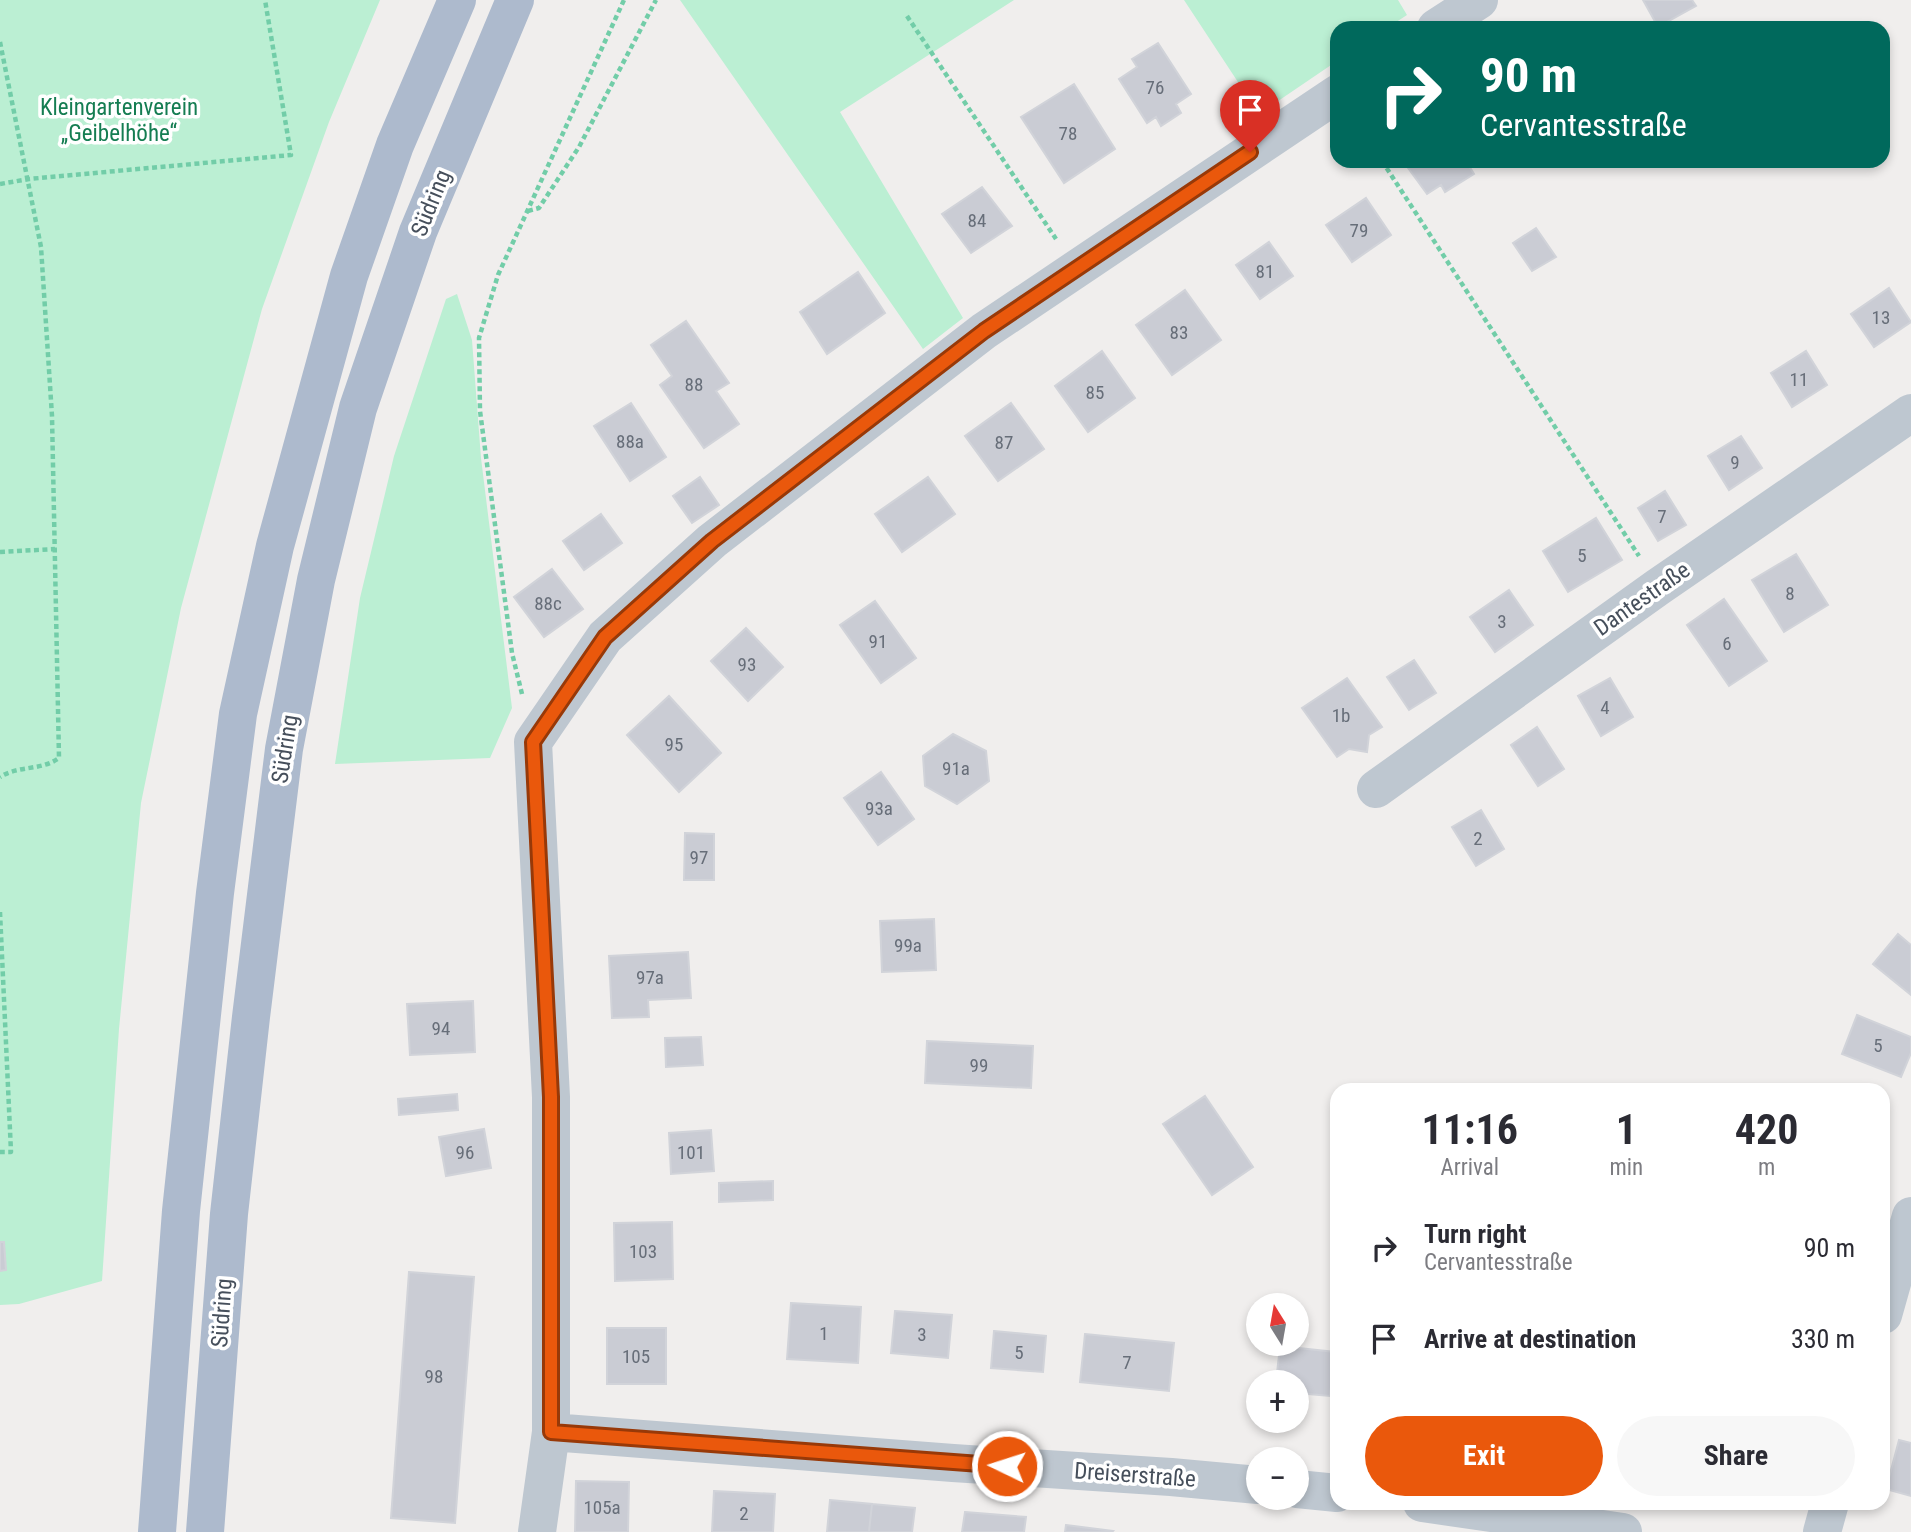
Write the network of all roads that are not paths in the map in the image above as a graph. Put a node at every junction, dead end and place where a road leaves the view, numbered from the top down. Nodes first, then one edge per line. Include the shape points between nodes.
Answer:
1 (457, 0) edge
2 (515, 0) edge
3 (1479, 0) edge
4 (1447, 21) edge
5 (1330, 99) edge
6 (1911, 413) edge
7 (1376, 789) dead end
8 (1911, 1216) edge
9 (1890, 1290) edge
10 (551, 1432) junction
11 (1246, 1484) edge
12 (1309, 1490) edge
13 (1330, 1492) edge
14 (1471, 1510) edge
15 (1828, 1510) edge
16 (158, 1532) edge
17 (205, 1532) edge
18 (537, 1532) edge
19 (1623, 1532) edge
20 (1822, 1532) edge

1 - 16 main road, Südring via 395,145 349,276 275,546 238,714 181,1211
2 - 17 main road, Südring via 414,244 358,408 316,580 284,749 251,1017 229,1214
3 - 4 street
5 - 10 street via 984,331 712,541 605,637 533,742 551,1097
6 - 7 street, Dantestraße
8 - 9 street
10 - 11 street, Dreiserstraße
10 - 18 street
12 - 13 street
14 - 19 street
15 - 20 street

